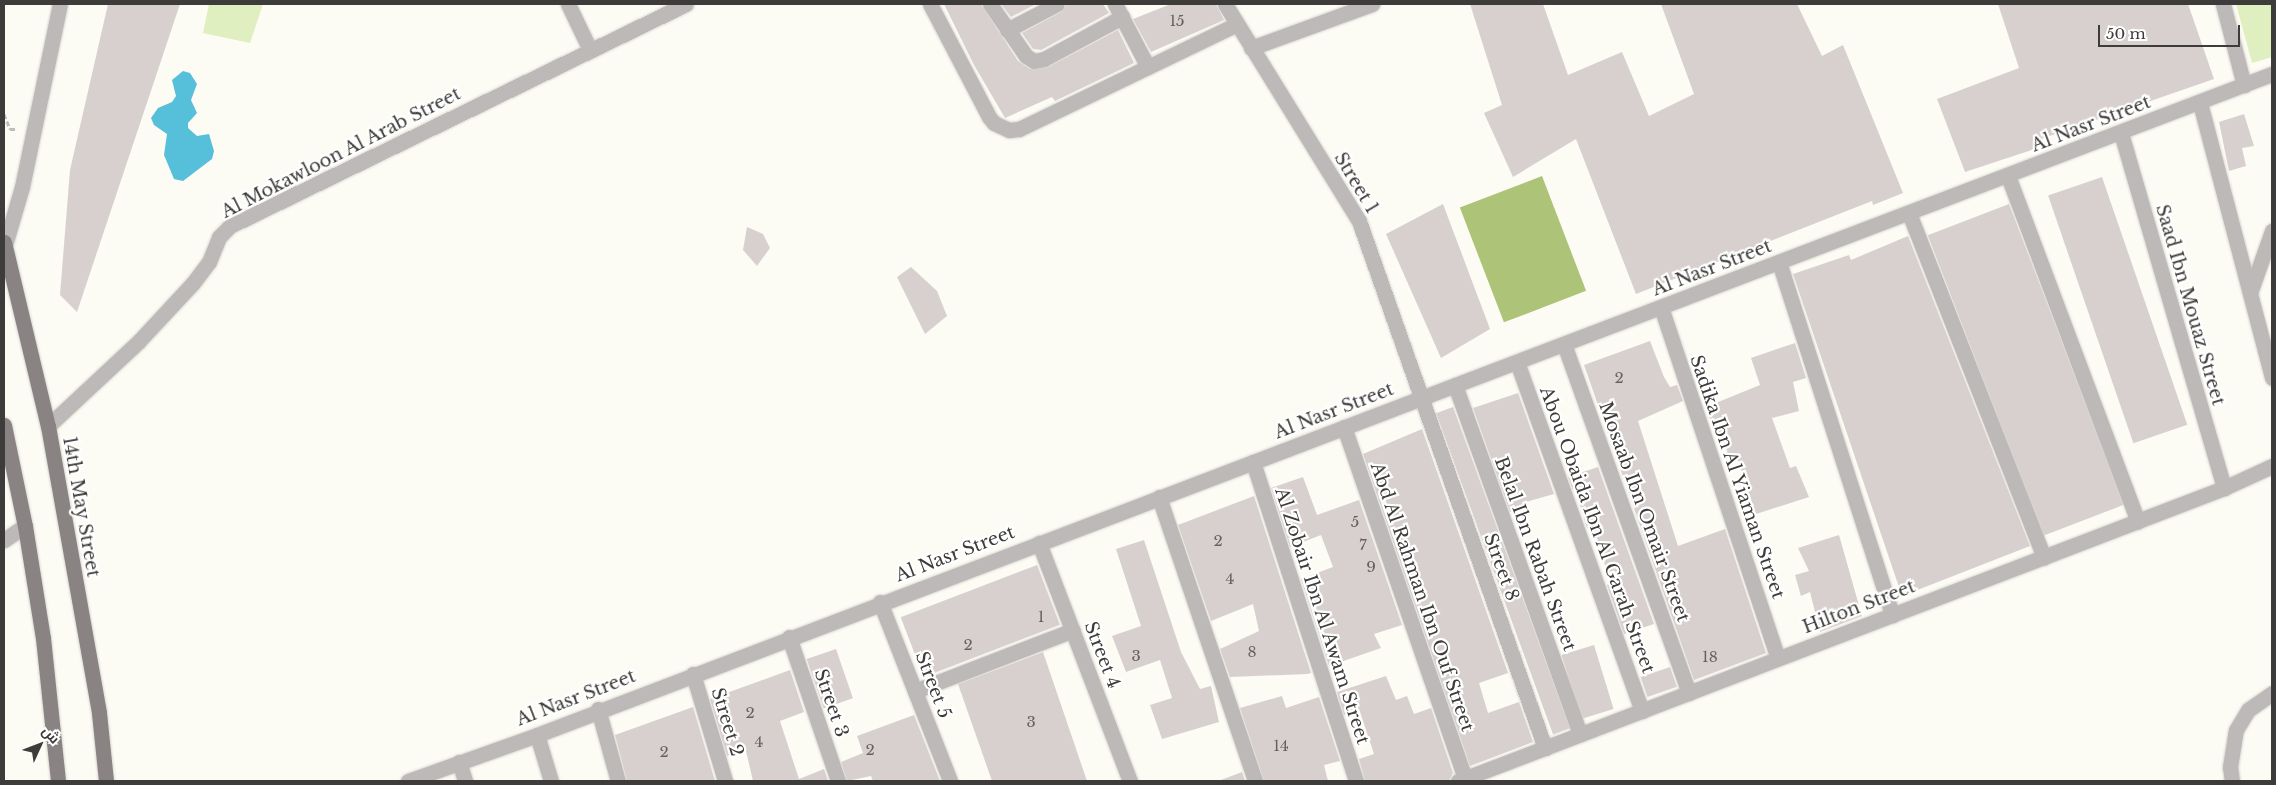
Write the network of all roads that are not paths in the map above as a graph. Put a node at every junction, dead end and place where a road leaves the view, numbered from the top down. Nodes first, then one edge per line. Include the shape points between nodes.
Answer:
1 (60, 4) edge
2 (568, 4) edge
3 (686, 4) edge
4 (930, 4) edge
5 (990, 4) edge
6 (1057, 4) edge
7 (1224, 4) edge
8 (1372, 4) edge
9 (2223, 4) edge
10 (1041, 8) edge
11 (1121, 9) edge
12 (1237, 24) junction
13 (1008, 30) junction
14 (1251, 48) junction
15 (590, 50) junction
16 (1148, 66) junction
17 (2272, 76) edge
18 (2244, 86) junction
19 (2200, 103) junction
20 (2121, 133) junction
21 (2008, 176) junction
22 (1909, 213) junction
23 (2272, 231) edge
24 (4, 244) edge
25 (1779, 262) junction
26 (2250, 293) junction
27 (1661, 307) junction
28 (1564, 344) junction
29 (1517, 362) junction
30 (2272, 378) edge
31 (1455, 385) junction
32 (1421, 398) junction
33 (48, 426) junction
34 (1344, 427) junction
35 (4, 431) edge
36 (7, 462) edge
37 (1253, 462) junction
38 (2272, 466) edge
39 (2224, 488) junction
40 (1159, 497) junction
41 (2138, 521) junction
42 (26, 526) junction
43 (4, 540) edge
44 (1039, 542) junction
45 (2044, 557) junction
46 (880, 602) junction
47 (1892, 615) junction
48 (1073, 630) junction
49 (788, 637) junction
50 (1778, 658) junction
51 (693, 674) junction
52 (915, 691) junction
53 (1689, 692) junction
54 (2272, 693) edge
55 (598, 709) junction
56 (1642, 711) junction
57 (1580, 734) junction
58 (537, 735) junction
59 (1545, 748) junction
60 (459, 762) junction
61 (1461, 780) edge
62 (58, 781) edge
63 (106, 781) edge
64 (408, 781) edge
65 (465, 781) edge
66 (551, 781) edge
67 (618, 781) edge
68 (726, 781) edge
69 (838, 781) edge
70 (950, 781) edge
71 (1130, 781) edge
72 (1255, 781) edge
73 (1356, 781) edge
74 (2232, 781) edge

1 - 24 street via 22,187
2 - 15 street
3 - 15 street, Al Mokawloon Al Arab Street
4 - 16 street via 989,117 1001,128 1019,128
5 - 13 street
6 - 10 street
7 - 12 street, Street 1
8 - 14 street
9 - 18 street
10 - 13 street
11 - 13 street via 1044,60 1030,59
11 - 16 street
12 - 14 street, Street 1
12 - 16 street
14 - 32 street, Street 1 via 1359,221
15 - 33 street, Al Mokawloon Al Arab Street via 230,226 193,283 139,341
17 - 18 street, Al Nasr Street
18 - 19 street, Al Nasr Street
19 - 20 street, Al Nasr Street
19 - 26 street
20 - 21 street, Al Nasr Street
20 - 39 street, Saad Ibn Mouaz Street
21 - 22 street, Al Nasr Street
21 - 41 street
22 - 25 street, Al Nasr Street
22 - 45 street
23 - 26 street
24 - 33 main road, 14th May Street
25 - 27 street, Al Nasr Street
25 - 47 street
26 - 30 street
27 - 28 street, Al Nasr Street
27 - 50 street, Sadika Ibn Al Yiaman Street
28 - 29 street, Al Nasr Street
28 - 53 street, Mosaab Ibn Omair Street
29 - 31 street, Al Nasr Street
29 - 56 street, Abou Obaida Ibn Al Garah Street
31 - 32 street, Al Nasr Street
31 - 57 street, Belal Ibn Rabah Street
32 - 34 street, Al Nasr Street
32 - 59 street, Street 8
33 - 63 main road, 14th May Street via 99,713
34 - 37 street, Al Nasr Street
34 - 61 street, Abd Al Rahman Ibn Ouf Street
35 - 36 main road
36 - 42 main road
37 - 40 street, Al Nasr Street
37 - 73 street, Al Zobair Ibn Al Awam Street
38 - 39 street, Hilton Street
39 - 41 street, Hilton Street
40 - 44 street, Al Nasr Street
40 - 72 street
41 - 45 street, Hilton Street
42 - 43 street
42 - 62 main road via 43,638
44 - 46 street, Al Nasr Street
44 - 48 street, Street 4
45 - 47 street, Hilton Street
46 - 49 street, Al Nasr Street
46 - 52 street, Street 5
47 - 50 street, Hilton Street
48 - 52 street
48 - 71 street, Street 4
49 - 51 street, Al Nasr Street
49 - 69 street, Street 3
50 - 53 street, Hilton Street
51 - 55 street, Al Nasr Street
51 - 68 street, Street 2
52 - 70 street, Street 5
53 - 56 street, Hilton Street
54 - 74 street via 2248,710 2236,730 2230,767
55 - 58 street, Al Nasr Street
55 - 67 street
56 - 57 street, Hilton Street
57 - 59 street, Hilton Street
58 - 60 street, Al Nasr Street
58 - 66 street
59 - 61 street, Hilton Street
60 - 64 street, Al Nasr Street
60 - 65 street

